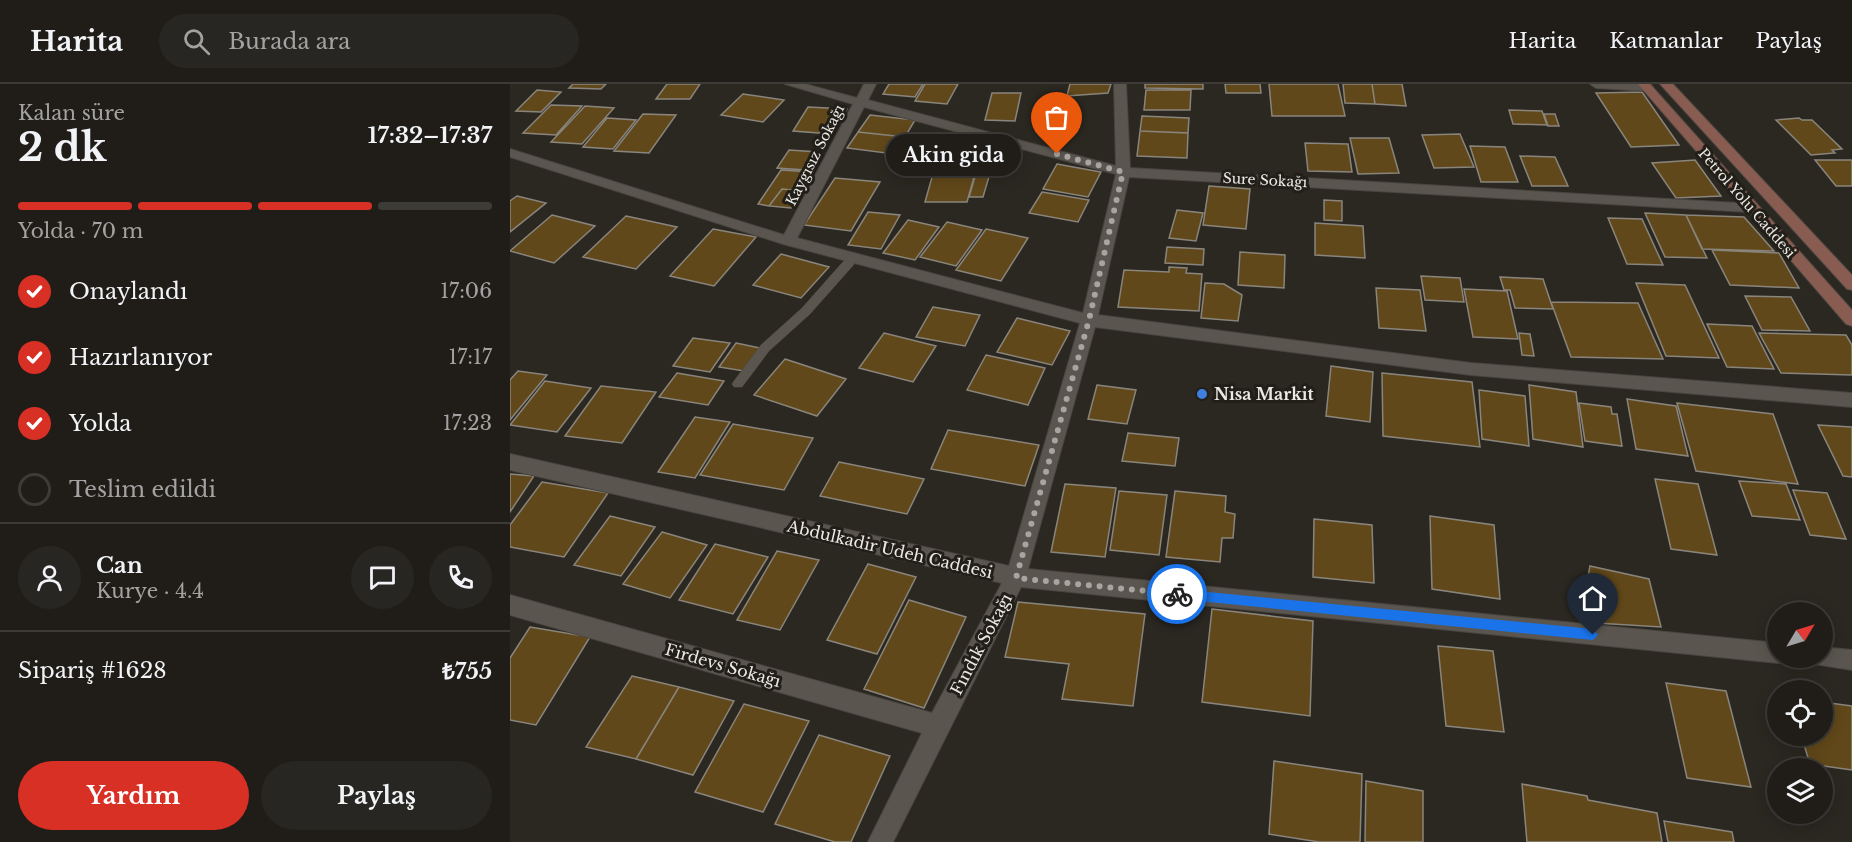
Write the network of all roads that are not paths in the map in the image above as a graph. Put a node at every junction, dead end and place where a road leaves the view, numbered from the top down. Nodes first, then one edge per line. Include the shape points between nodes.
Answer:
1 (791, 84) edge
2 (870, 84) edge
3 (1120, 84) edge
4 (1596, 84) edge
5 (1666, 84) edge
6 (1645, 86) edge
7 (860, 102) junction
8 (510, 153) edge
9 (1123, 172) junction
10 (1750, 207) junction
11 (788, 241) junction
12 (853, 258) junction
13 (1852, 285) edge
14 (1089, 320) junction
15 (1852, 320) edge
16 (738, 384) dead end
17 (1852, 400) edge
18 (510, 462) edge
19 (1016, 578) junction
20 (510, 605) edge
21 (1767, 652) edge
22 (1833, 658) edge
23 (1852, 660) edge
24 (937, 726) junction
25 (880, 842) edge

1 - 7 street, Sure Sokağı
2 - 7 street, Kaygısız Sokağı
3 - 9 street, Fındık Sokağı
4 - 6 street
5 - 13 main road, Petrol Yolu Caddesi
6 - 10 main road, Petrol Yolu Caddesi
7 - 9 street, Sure Sokağı
7 - 11 street, Kaygısız Sokağı
8 - 11 street
9 - 10 street, Sure Sokağı
9 - 14 street, Fındık Sokağı
10 - 15 main road, Petrol Yolu Caddesi
11 - 12 street
12 - 14 street
12 - 16 lane via 806,311 765,348
14 - 17 street via 1471,369
14 - 19 street, Fındık Sokağı
18 - 19 street, Abdulkadir Udeh Caddesi
19 - 21 street, Abdulkadir Udeh Caddesi
19 - 24 street, Fındık Sokağı
20 - 24 street, Firdevs Sokağı
22 - 23 street
24 - 25 street, Fındık Sokağı

